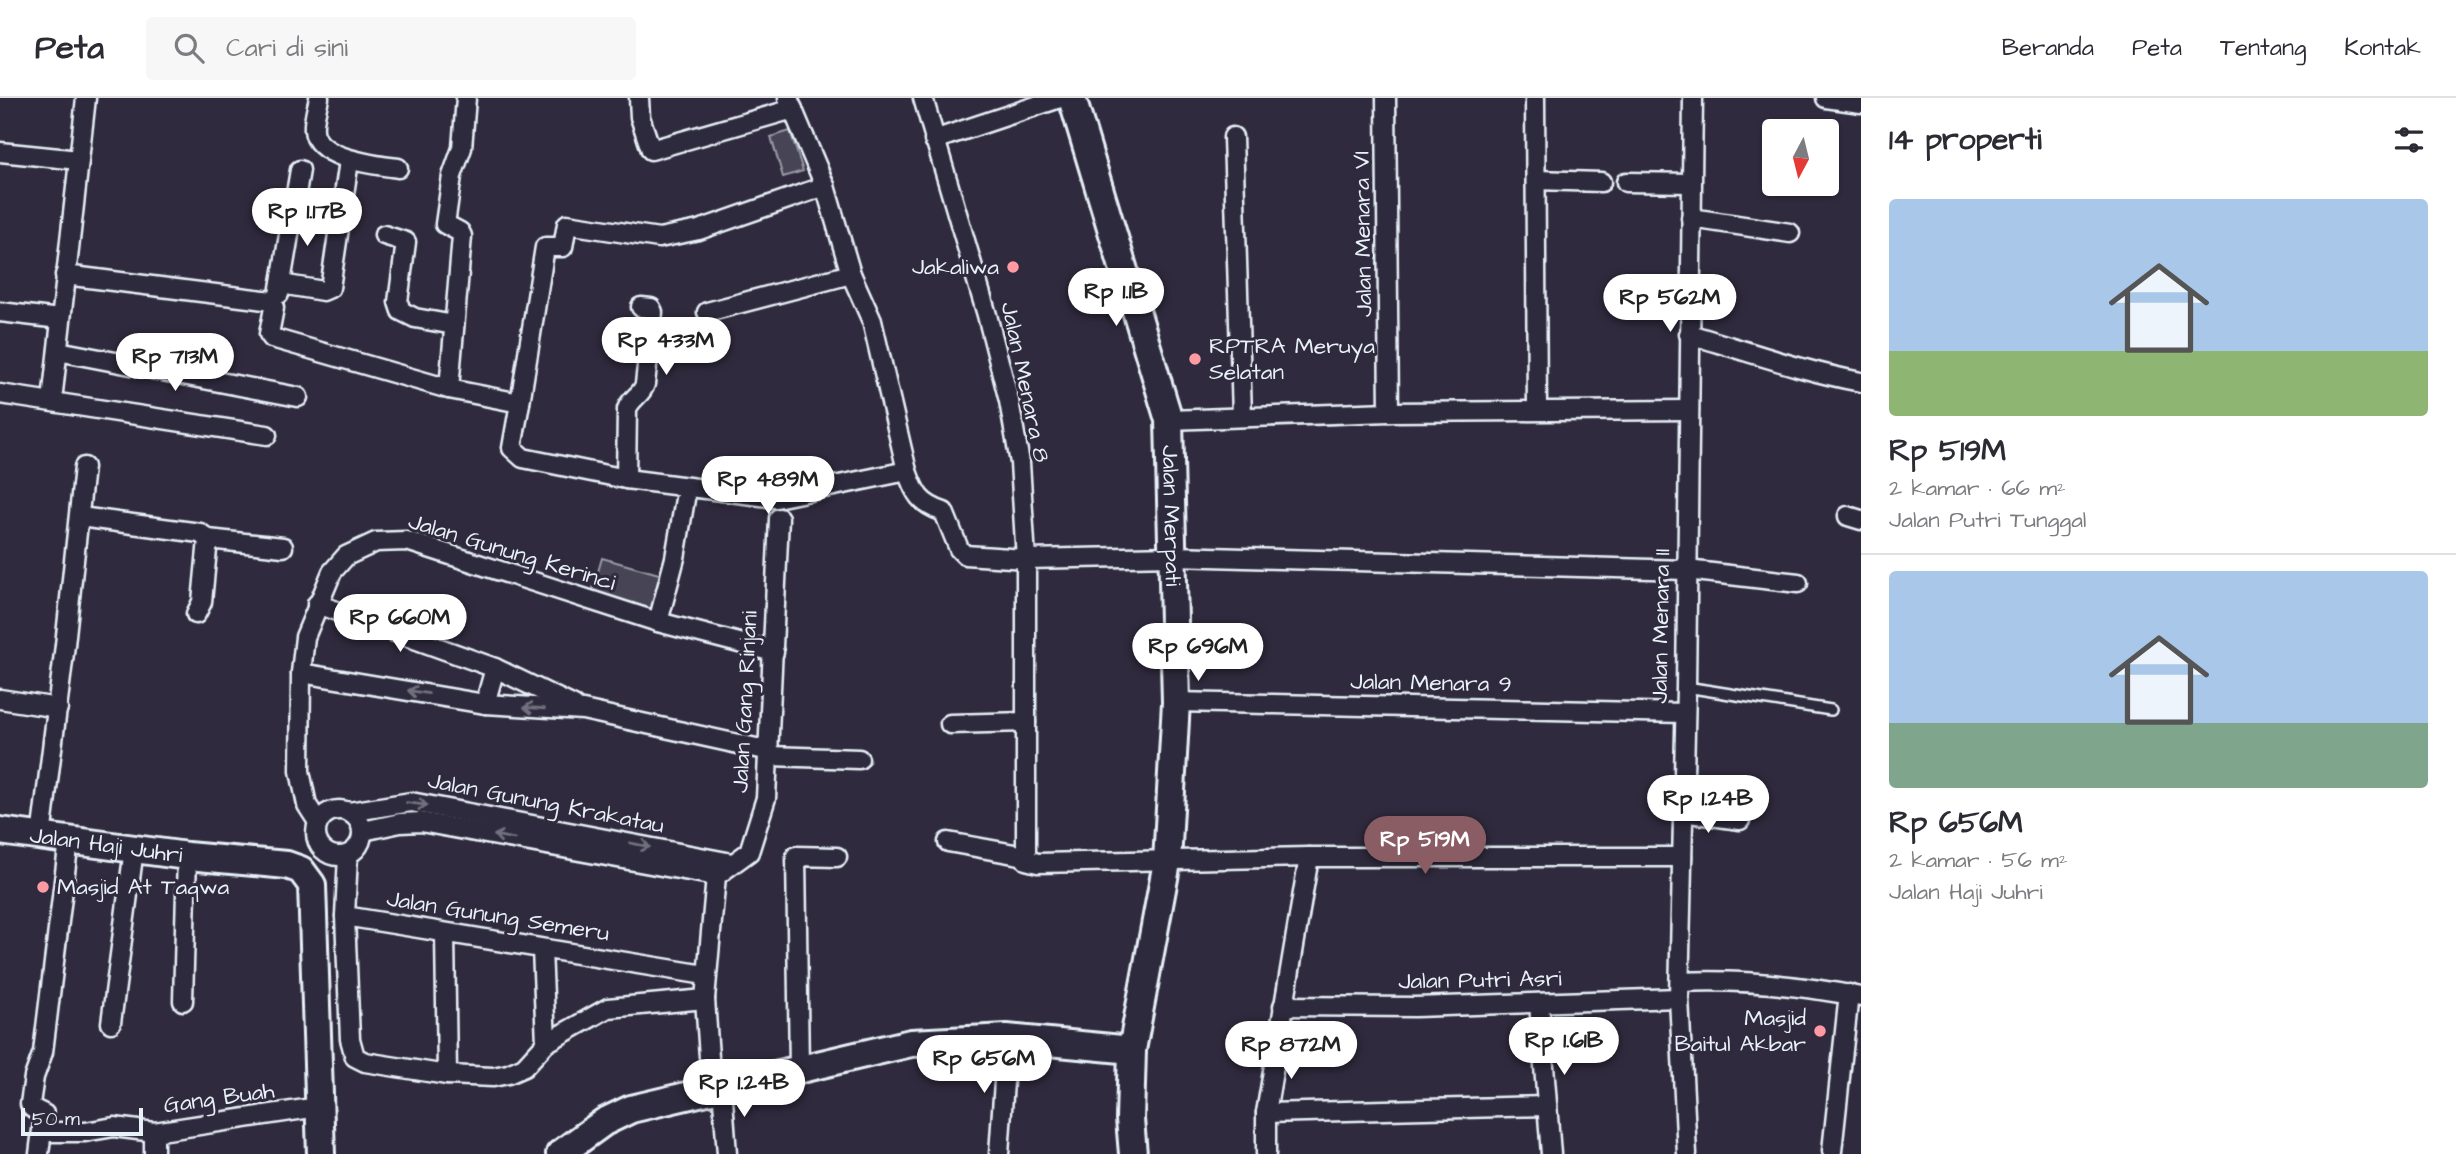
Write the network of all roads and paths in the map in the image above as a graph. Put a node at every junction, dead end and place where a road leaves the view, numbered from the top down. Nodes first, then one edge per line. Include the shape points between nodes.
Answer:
1 (86, 98) edge
2 (319, 98) edge
3 (466, 98) edge
4 (639, 98) edge
5 (923, 98) edge
6 (1060, 98) edge
7 (1072, 98) edge
8 (1386, 98) edge
9 (1535, 98) edge
10 (1693, 98) edge
11 (1826, 98) edge
12 (791, 103) edge
13 (1861, 103) edge
14 (1233, 137) dead end
15 (934, 140) junction
16 (0, 152) edge
17 (79, 160) junction
18 (349, 161) junction
19 (398, 168) dead end
20 (300, 170) dead end
21 (1536, 180) junction
22 (1601, 182) dead end
23 (1626, 182) dead end
24 (1692, 183) junction
25 (825, 186) junction
26 (1691, 218) junction
27 (1790, 233) dead end
28 (384, 235) dead end
29 (851, 274) junction
30 (65, 275) junction
31 (281, 284) junction
32 (272, 301) junction
33 (640, 307) dead end
34 (0, 312) edge
35 (707, 312) dead end
36 (60, 319) junction
37 (454, 324) junction
38 (1689, 334) junction
39 (58, 351) junction
40 (1861, 382) edge
41 (449, 389) junction
42 (0, 394) edge
43 (298, 397) dead end
44 (52, 401) junction
45 (520, 403) junction
46 (1537, 410) junction
47 (1689, 410) junction
48 (1389, 412) junction
49 (1242, 415) junction
50 (1169, 420) junction
51 (267, 435) dead end
52 (83, 467) dead end
53 (907, 471) junction
54 (626, 479) junction
55 (685, 499) dead end
56 (80, 517) junction
57 (779, 518) dead end
58 (208, 539) junction
59 (283, 547) dead end
60 (1174, 556) junction
61 (1026, 559) junction
62 (1687, 570) junction
63 (1798, 583) dead end
64 (317, 604) junction
65 (196, 614) dead end
66 (658, 622) junction
67 (774, 652) junction
68 (495, 668) junction
69 (301, 673) junction
70 (1686, 687) junction
71 (0, 699) edge
72 (1176, 702) junction
73 (485, 704) junction
74 (58, 708) junction
75 (583, 710) junction
76 (1831, 710) dead end
77 (1685, 713) junction
78 (1026, 722) junction
79 (950, 724) dead end
80 (770, 753) junction
81 (859, 759) dead end
82 (349, 812) junction
83 (1682, 812) junction
84 (1740, 821) dead end
85 (318, 822) junction
86 (533, 824) junction
87 (0, 831) edge
88 (363, 831) junction
89 (41, 837) junction
90 (69, 840) junction
91 (531, 842) junction
92 (948, 842) dead end
93 (318, 843) junction
94 (134, 849) junction
95 (348, 855) junction
96 (187, 856) junction
97 (1025, 856) junction
98 (837, 857) dead end
99 (1309, 857) junction
100 (1682, 857) junction
101 (1167, 862) junction
102 (732, 863) junction
103 (297, 869) junction
104 (716, 876) junction
105 (345, 916) junction
106 (444, 933) junction
107 (542, 949) junction
108 (705, 975) junction
109 (1679, 990) junction
110 (1855, 996) edge
111 (705, 999) junction
112 (183, 1001) dead end
113 (1539, 1003) junction
114 (1283, 1006) junction
115 (111, 1023) dead end
116 (1007, 1038) junction
117 (546, 1043) junction
118 (1132, 1050) junction
119 (709, 1057) dead end
120 (799, 1069) junction
121 (447, 1075) junction
122 (722, 1086) junction
123 (1547, 1106) junction
124 (318, 1108) junction
125 (1266, 1113) junction
126 (43, 1132) junction
127 (154, 1132) junction
128 (1832, 1151) dead end
129 (39, 1154) edge
130 (154, 1154) edge
131 (321, 1154) edge
132 (560, 1154) edge
133 (727, 1154) edge
134 (999, 1154) edge
135 (1133, 1154) edge
136 (1266, 1154) edge
137 (1551, 1154) edge
138 (1687, 1154) edge

1 - 17 street
2 - 18 street via 314,131 318,142
3 - 37 street via 462,148 452,176 446,224 462,236
4 - 12 street via 651,150
5 - 15 street, Jalan Menara 8
6 - 15 street
7 - 50 street, Jalan Merpati
8 - 48 street, Jalan Menara VI
9 - 21 street
10 - 24 street, Jalan Menara II
11 - 13 street
12 - 25 street
14 - 49 street
15 - 61 street, Jalan Menara 8 via 1009,401 1020,463
16 - 17 street
17 - 30 street
18 - 19 street
18 - 31 street via 330,288 323,291
20 - 31 street
21 - 22 street
21 - 46 street
23 - 24 street
24 - 26 street, Jalan Menara II
25 - 29 street
25 - 45 street via 699,230 659,238 567,225 564,247 545,247
26 - 27 street
26 - 38 street, Jalan Menara II
28 - 37 street via 406,242 398,302 401,311
29 - 35 street
29 - 53 street via 872,321
30 - 32 street
30 - 36 street
31 - 32 street
32 - 41 street via 271,338
33 - 54 street via 653,312 645,384 627,409
34 - 36 street
36 - 39 street
37 - 41 street
38 - 40 street via 1780,364
38 - 47 street, Jalan Menara II
39 - 43 street
39 - 44 street
41 - 45 street
42 - 44 street
44 - 51 street
45 - 54 street via 512,442 518,456
46 - 47 street
46 - 48 street
47 - 62 street, Jalan Menara II
48 - 49 street
49 - 50 street
50 - 60 street, Jalan Merpati
52 - 56 street
53 - 54 street via 776,498
53 - 61 street via 923,505 944,512 965,555
55 - 66 street
56 - 58 street via 200,533
56 - 74 street
57 - 67 street, Jalan Gang Rinjani
58 - 59 street
58 - 65 street via 202,602
60 - 61 street
60 - 62 street
60 - 72 street, Jalan Merpati
61 - 78 street, Jalan Menara 8
62 - 63 street
62 - 70 street, Jalan Menara II
64 - 66 street, Jalan Gunung Kerinci via 332,572 346,556 376,542 407,541
64 - 68 street
64 - 69 street, Jalan Gunung Kerinci via 304,637
66 - 67 street, Jalan Gunung Kerinci
67 - 80 street, Jalan Gang Rinjani
68 - 73 street
68 - 75 street
73 -> 69 street
69 - 85 street, Jalan Gunung Kerinci via 302,780 307,805
70 - 76 lane
70 - 77 street, Jalan Menara II
71 - 74 street
72 - 77 street, Jalan Menara 9
72 - 101 street, Jalan Merpati
75 -> 73 street
74 - 89 street
75 - 80 street
77 - 83 street, Jalan Menara II
78 - 79 street
78 - 97 street, Jalan Menara 8
80 - 81 street
80 - 102 street, Jalan Gang Rinjani via 766,798 754,844
82 - 85 street via 332,811
82 -> 86 street, Jalan Gunung Krakatau via 411,802
82 - 88 street
83 - 84 street
83 - 100 street, Jalan Menara II
85 - 93 street
86 - 91 street
86 -> 102 street, Jalan Gunung Krakatau
87 - 89 street, Jalan Haji Juhri
91 -> 88 street, Jalan Gunung Krakatau via 421,822
88 - 95 street via 359,845
89 - 90 street, Jalan Haji Juhri
90 - 94 street, Jalan Haji Juhri
90 - 126 street via 43,1052 30,1104 44,1112
91 - 104 street, Jalan Gunung Krakatau
92 - 97 street
93 - 95 street via 334,856
93 - 103 street
94 - 96 street, Jalan Haji Juhri
94 - 115 street
95 - 105 street
96 - 103 street, Jalan Haji Juhri
96 - 112 street
97 - 101 street via 1038,863
98 - 120 street via 796,856
99 - 100 street
99 - 101 street
99 - 114 street
100 - 109 street, Jalan Menara II
101 - 118 street, Jalan Merpati
102 - 104 street, Jalan Gang Rinjani
103 - 124 street via 312,885
104 - 108 street
105 - 106 street, Jalan Gunung Semeru
105 - 121 street via 350,1039 355,1057
106 - 107 street, Jalan Gunung Semeru
106 - 121 street
107 - 108 street, Jalan Gunung Semeru
107 - 117 street
108 - 111 street
109 - 110 street, Jalan Putri Asri via 1731,979
109 - 113 street, Jalan Putri Asri
109 - 138 street, Jalan Menara II
110 - 128 street
111 - 117 street via 613,1006
111 - 119 street
113 - 114 street, Jalan Putri Asri
113 - 123 street
114 - 125 street
116 - 118 street
116 - 120 street via 912,1043
116 - 134 street
117 - 121 street via 524,1068 508,1074
118 - 135 street, Jalan Merpati
120 - 122 street
122 - 132 street via 615,1115
122 - 133 street
123 - 125 street
123 - 137 street
124 - 127 street, Gang Buah
124 - 131 street
125 - 136 street
126 - 127 street, Gang Buah via 114,1127
126 - 129 street
127 - 130 street

